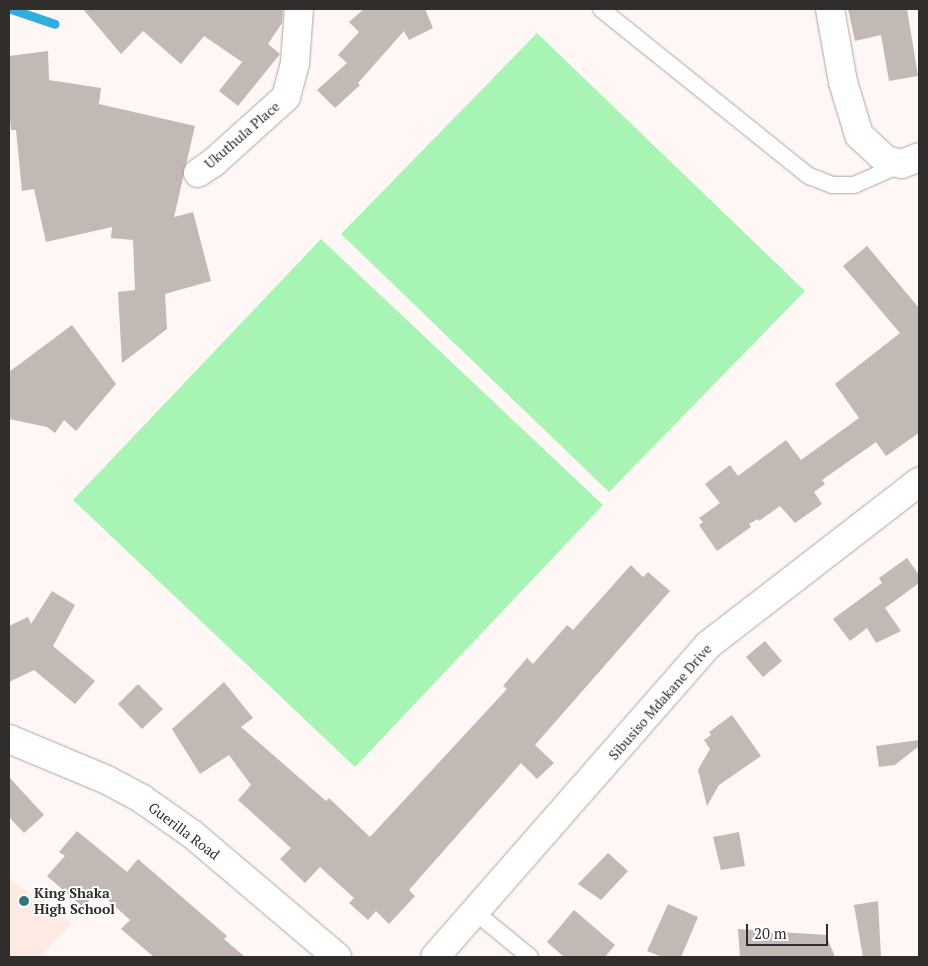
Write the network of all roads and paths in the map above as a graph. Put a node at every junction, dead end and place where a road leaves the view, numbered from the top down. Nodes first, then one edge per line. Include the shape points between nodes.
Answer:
1 (299, 9) edge
2 (601, 9) edge
3 (830, 9) edge
4 (911, 161) edge
5 (198, 173) dead end
6 (919, 482) edge
7 (9, 739) edge
8 (476, 912) junction
9 (337, 957) edge
10 (435, 957) edge
11 (530, 957) edge

1 - 5 street, Ukuthula Place via 295,63 286,97
2 - 4 lane via 809,176 832,185 854,185
3 - 4 street via 843,82 859,135 886,160
6 - 8 street, Sibusiso Mdakane Drive via 708,645
7 - 9 street, Guerilla Road via 106,780 142,799 192,834
8 - 10 street, Sibusiso Mdakane Drive
8 - 11 lane

